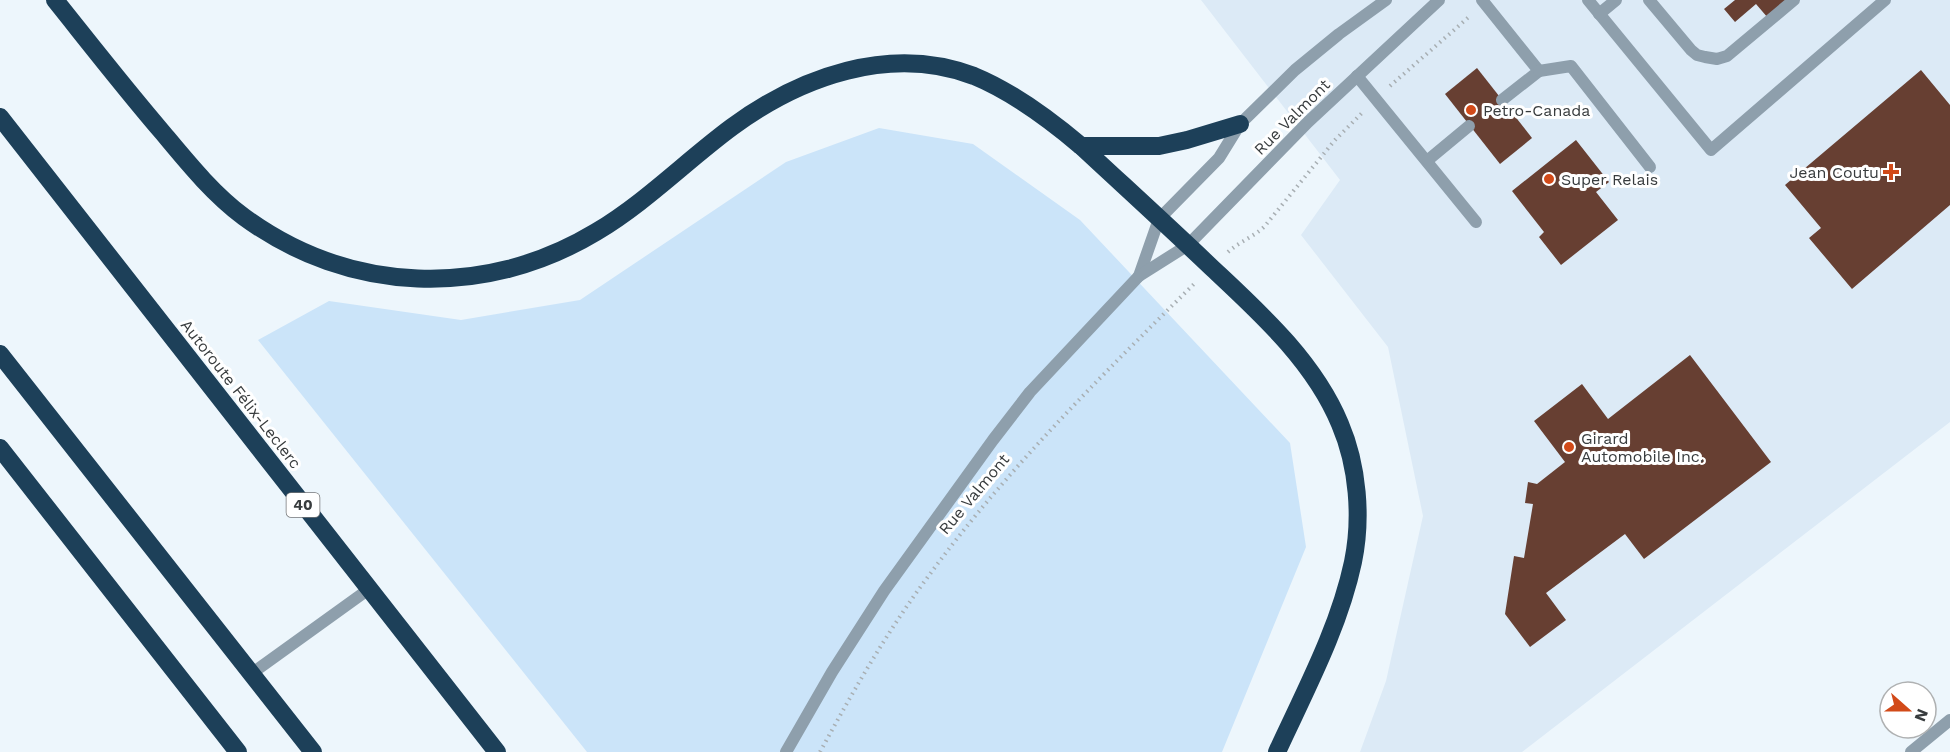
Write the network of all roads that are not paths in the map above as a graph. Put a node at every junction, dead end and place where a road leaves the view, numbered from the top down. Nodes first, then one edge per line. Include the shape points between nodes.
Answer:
1 (55, 0) edge
2 (1386, 0) edge
3 (1439, 0) edge
4 (1482, 0) edge
5 (1588, 0) edge
6 (1616, 0) edge
7 (1649, 0) edge
8 (1794, 0) edge
9 (1885, 0) edge
10 (1599, 14) junction
11 (1539, 71) junction
12 (1357, 76) junction
13 (1502, 100) dead end
14 (0, 117) edge
15 (1240, 124) junction
16 (1469, 126) dead end
17 (1081, 146) junction
18 (1428, 160) junction
19 (1650, 166) dead end
20 (1159, 219) junction
21 (1476, 222) dead end
22 (1188, 245) junction
23 (1139, 276) junction
24 (0, 354) edge
25 (0, 448) edge
26 (369, 589) junction
27 (251, 674) junction
28 (1950, 720) edge
29 (238, 752) edge
30 (313, 752) edge
31 (497, 752) edge
32 (786, 752) edge
33 (1277, 752) edge
34 (1911, 752) edge

1 - 17 highway via 162,132 223,199 290,245 346,268 378,275 471,277 556,253 598,231 770,102 793,89 862,67 913,64 953,69 1012,96
2 - 15 street, Rue Valmont via 1295,70
3 - 12 street, Rue Valmont
4 - 11 street
5 - 10 street
6 - 10 street
7 - 8 street via 1691,50 1717,59 1737,49
9 - 10 street via 1711,150
11 - 13 street
11 - 19 street via 1571,66
12 - 18 street
12 - 22 street, Rue Valmont
14 - 26 highway, Autoroute Félix-Leclerc / 40
15 - 17 highway via 1159,146
15 - 20 street, Rue Valmont via 1219,158
16 - 18 street
17 - 20 highway
18 - 21 street
20 - 22 highway
20 - 23 street, Rue Valmont
22 - 23 street, Rue Valmont
22 - 33 highway via 1300,359 1340,424 1353,468 1356,517 1350,575 1330,632
23 - 32 street, Rue Valmont via 1048,372 993,440 871,610
24 - 27 highway
25 - 29 highway
26 - 27 street
26 - 31 highway, Autoroute Félix-Leclerc / 40
27 - 30 highway
28 - 34 street

